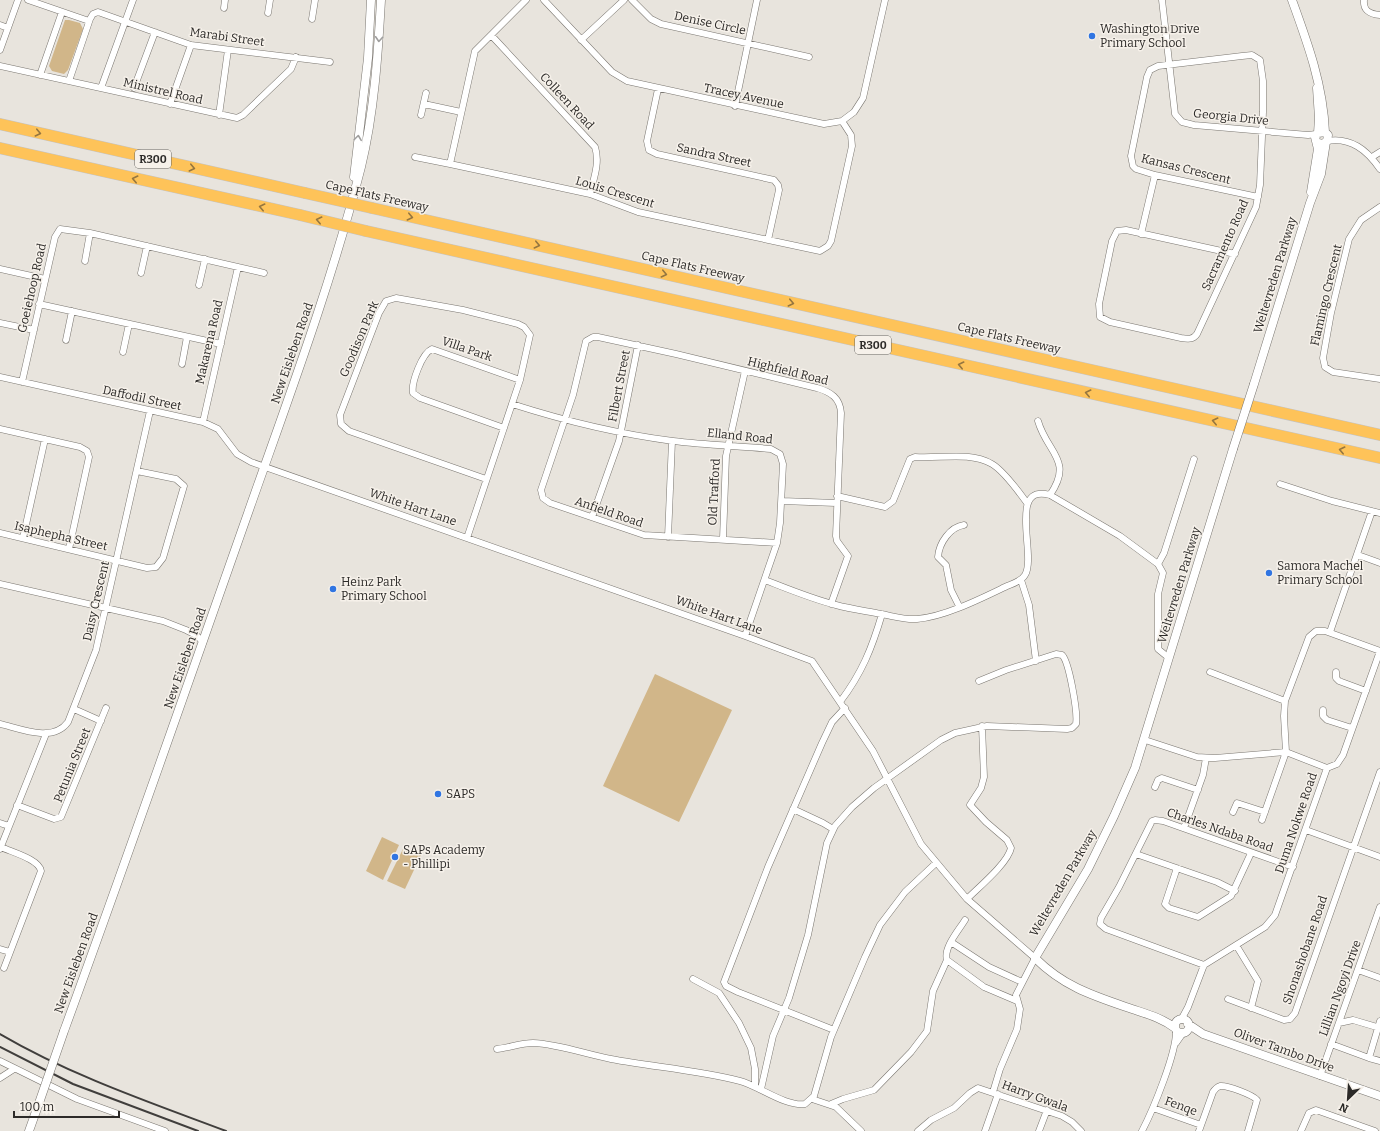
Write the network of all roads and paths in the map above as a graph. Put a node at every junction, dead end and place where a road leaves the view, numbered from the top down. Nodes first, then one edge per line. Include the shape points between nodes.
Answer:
1 (18, 0) edge
2 (28, 0) edge
3 (133, 0) edge
4 (225, 0) edge
5 (270, 0) edge
6 (315, 0) edge
7 (372, 0) edge
8 (381, 0) edge
9 (526, 0) edge
10 (544, 0) edge
11 (624, 0) edge
12 (632, 0) edge
13 (757, 0) edge
14 (886, 0) edge
15 (1162, 0) edge
16 (1292, 0) edge
17 (1364, 0) edge
18 (224, 8) dead end
19 (62, 12) junction
20 (268, 13) dead end
21 (1380, 15) edge
22 (312, 19) dead end
23 (89, 21) junction
24 (126, 22) junction
25 (0, 25) edge
26 (8, 28) junction
27 (155, 32) junction
28 (490, 35) junction
29 (582, 40) junction
30 (748, 43) junction
31 (192, 45) junction
32 (0, 50) edge
33 (228, 50) junction
34 (296, 57) junction
35 (809, 57) dead end
36 (330, 62) dead end
37 (1170, 64) junction
38 (0, 66) edge
39 (40, 75) junction
40 (69, 81) junction
41 (102, 88) junction
42 (134, 88) dead end
43 (658, 89) junction
44 (426, 93) dead end
45 (170, 104) junction
46 (424, 104) junction
47 (735, 106) junction
48 (462, 112) junction
49 (219, 115) junction
50 (421, 115) dead end
51 (842, 121) junction
52 (0, 124) edge
53 (1262, 131) junction
54 (1323, 138) junction
55 (0, 148) edge
56 (1380, 152) edge
57 (416, 157) dead end
58 (1372, 157) junction
59 (450, 164) junction
60 (1380, 169) edge
61 (1155, 175) junction
62 (353, 190) junction
63 (590, 194) junction
64 (1258, 198) junction
65 (1380, 207) edge
66 (90, 233) junction
67 (1141, 234) junction
68 (768, 240) junction
69 (147, 246) junction
70 (1235, 254) junction
71 (205, 259) junction
72 (85, 261) dead end
73 (238, 267) junction
74 (0, 269) edge
75 (141, 273) dead end
76 (264, 273) dead end
77 (45, 280) junction
78 (199, 285) dead end
79 (40, 304) junction
80 (72, 311) junction
81 (0, 323) edge
82 (130, 324) junction
83 (34, 330) junction
84 (187, 337) junction
85 (66, 340) dead end
86 (220, 344) junction
87 (638, 345) junction
88 (123, 352) dead end
89 (676, 354) joint
90 (182, 364) dead end
91 (745, 371) junction
92 (0, 377) edge
93 (1380, 379) edge
94 (520, 380) junction
95 (22, 382) junction
96 (512, 404) junction
97 (150, 411) junction
98 (565, 420) junction
99 (1038, 421) dead end
100 (203, 422) junction
101 (504, 428) junction
102 (0, 430) edge
103 (621, 431) junction
104 (1380, 435) edge
105 (45, 439) junction
106 (672, 441) junction
107 (728, 446) junction
108 (1380, 458) edge
109 (1194, 459) dead end
110 (265, 467) junction
111 (137, 471) junction
112 (486, 479) junction
113 (1280, 484) dead end
114 (1050, 495) junction
115 (837, 496) junction
116 (782, 501) junction
117 (836, 503) junction
118 (1027, 503) junction
119 (1372, 511) junction
120 (1380, 513) edge
121 (592, 517) junction
122 (964, 525) dead end
123 (0, 533) edge
124 (668, 536) junction
125 (23, 538) junction
126 (467, 538) junction
127 (723, 539) junction
128 (777, 543) junction
129 (69, 549) junction
130 (1358, 554) junction
131 (117, 560) junction
132 (1380, 563) edge
133 (1158, 564) junction
134 (765, 580) junction
135 (1021, 580) junction
136 (0, 584) edge
137 (829, 603) junction
138 (959, 606) junction
139 (106, 608) junction
140 (882, 614) junction
141 (1330, 632) junction
142 (745, 636) junction
143 (204, 639) junction
144 (1380, 651) edge
145 (1169, 658) junction
146 (1036, 661) junction
147 (1210, 672) dead end
148 (1336, 672) dead end
149 (979, 681) dead end
150 (1366, 691) junction
151 (1285, 701) junction
152 (840, 702) junction
153 (106, 708) dead end
154 (845, 708) junction
155 (74, 709) junction
156 (1323, 710) dead end
157 (101, 721) junction
158 (0, 724) edge
159 (982, 726) junction
160 (1352, 728) junction
161 (46, 734) junction
162 (1145, 740) junction
163 (1286, 752) junction
164 (1206, 758) junction
165 (1327, 768) junction
166 (1380, 772) edge
167 (887, 779) junction
168 (1155, 788) dead end
169 (1198, 790) junction
170 (17, 805) junction
171 (793, 809) junction
172 (1233, 812) dead end
173 (1265, 812) junction
174 (1262, 820) dead end
175 (0, 823) edge
176 (9, 826) junction
177 (1184, 828) junction
178 (833, 829) junction
179 (1306, 830) junction
180 (1353, 847) junction
181 (0, 848) edge
182 (1251, 853) junction
183 (1136, 854) junction
184 (1380, 857) edge
185 (936, 863) junction
186 (1293, 867) junction
187 (1176, 868) junction
188 (1235, 891) junction
189 (967, 899) junction
190 (1380, 907) edge
191 (965, 920) dead end
192 (951, 942) junction
193 (1236, 945) junction
194 (0, 949) edge
195 (10, 952) junction
196 (1035, 958) junction
197 (947, 960) junction
198 (1204, 965) junction
199 (4, 968) dead end
200 (1358, 970) junction
201 (1380, 978) edge
202 (693, 979) dead end
203 (724, 982) junction
204 (1022, 982) junction
205 (717, 991) junction
206 (1228, 999) dead end
207 (1017, 1001) junction
208 (1251, 1008) junction
209 (784, 1011) junction
210 (1339, 1023) junction
211 (1379, 1025) edge
212 (1182, 1026) junction
213 (834, 1030) junction
214 (1331, 1044) junction
215 (497, 1049) dead end
216 (1369, 1058) junction
217 (0, 1061) edge
218 (1380, 1061) edge
219 (14, 1069) junction
220 (1320, 1076) junction
221 (0, 1078) edge
222 (758, 1087) junction
223 (995, 1093) junction
224 (1380, 1096) edge
225 (812, 1099) junction
226 (831, 1104) junction
227 (1153, 1108) junction
228 (1047, 1110) junction
229 (1200, 1128) edge
230 (1356, 1128) edge
231 (29, 1131) edge
232 (165, 1131) edge
233 (861, 1131) edge
234 (918, 1131) edge
235 (985, 1131) edge
236 (1039, 1131) edge
237 (1081, 1131) edge
238 (1142, 1131) edge
239 (1248, 1131) edge
240 (1301, 1131) edge
241 (1375, 1131) edge

1 - 26 street
2 - 19 street
3 - 24 street
4 - 18 street
5 - 20 street
6 - 22 street
62 -> 7 street, New Eisleben Road
8 -> 62 street, New Eisleben Road via 378,58 373,92 361,166
9 - 28 street
10 - 29 street, Tracey Avenue
11 - 29 street
12 - 30 street, Denise Circle via 656,22
13 - 30 street, Denise Circle
14 - 51 street via 863,98 854,112
15 - 37 street, Georgia Drive
16 - 54 street, Weltevreden Parkway via 1323,100
17 - 21 street via 1364,8 1368,12
19 - 23 street
19 - 39 street
23 - 24 street, Marabi Street via 93,14 100,12
23 - 40 street
24 - 27 street, Marabi Street
24 - 41 street
25 - 26 street
26 - 32 street
27 - 31 street, Marabi Street
27 - 42 street
28 - 48 street via 475,51
28 - 63 street, Colleen Road via 594,147 598,156
29 - 43 street, Tracey Avenue via 612,72
30 - 35 street
30 - 47 street
31 - 33 street, Marabi Street
31 - 45 street
33 - 34 street, Marabi Street
33 - 49 street
34 - 36 street, Marabi Street
34 - 49 street, Ministrel Road via 291,69 243,115 236,118
37 - 53 street, Georgia Drive via 1175,114 1182,122
37 - 53 street, Sacramento Road via 1248,55 1256,57 1261,65 1263,81
37 - 61 street, Kansas Crescent via 1154,68 1148,73 1130,162 1136,169
38 - 39 street, Ministrel Road
39 - 40 street, Ministrel Road
40 - 41 street, Ministrel Road
41 - 45 street, Ministrel Road
43 - 47 street, Tracey Avenue
43 - 68 street, Sandra Street via 647,141 649,150 656,154 774,180 779,190
44 - 46 street
45 - 49 street, Ministrel Road
46 - 48 street
46 - 50 street
47 - 51 street, Tracey Avenue via 816,123
48 - 59 street
51 - 68 street, Louis Crescent via 851,135 852,146 828,246 824,250 816,251
52 -> 104 highway, Cape Flats Freeway / R300, bridge
53 - 54 street, Georgia Drive
53 - 64 street, Sacramento Road
54 - 58 street, Georgia Drive via 1357,145
54 - 145 street, Weltevreden Parkway, bridge via 1321,174
108 -> 55 highway, R300, bridge
56 - 58 street
57 - 59 street, Louis Crescent
58 - 60 street, Georgia Drive
59 - 63 street, Louis Crescent
61 - 64 street, Kansas Crescent
61 - 67 street
62 - 110 street, New Eisleben Road via 327,287
63 - 68 street, Louis Crescent via 638,212
64 - 70 street, Sacramento Road via 1252,218
65 - 93 street, Flamingo Crescent via 1361,220 1352,232 1331,313 1323,358 1325,367 1332,372
66 - 69 street, Goeiehoop Road
66 - 72 street
66 - 77 street, Goeiehoop Road via 63,228 58,230
67 - 70 street
67 - 70 street, Sacramento Road via 1121,230 1113,237 1099,304 1100,317 1110,322 1181,338 1192,338 1197,334
69 - 71 street, Goeiehoop Road
69 - 75 street
71 - 73 street, Goeiehoop Road
71 - 78 street
73 - 76 street, Goeiehoop Road
73 - 86 street, Makarena Road
74 - 77 street
77 - 79 street, Goeiehoop Road
79 - 80 street
79 - 83 street, Goeiehoop Road
80 - 82 street
80 - 85 street
81 - 83 street
82 - 84 street
82 - 88 street
83 - 95 street, Goeiehoop Road
84 - 86 street
84 - 90 street
86 - 100 street, Makarena Road
87 - 89 street, Filbert Street
87 - 98 street, Filbert Street via 598,337 586,341
87 - 103 street, Filbert Street
89 - 91 street, Highfield Road
91 - 107 street, Old Trafford
91 - 115 street, Highfield Road via 826,390 836,397 842,413
92 - 95 street, Daffodil Street
94 - 96 street
94 - 101 street, Villa Park via 432,349 425,353 413,386 413,393 420,398
94 - 112 street, Goodison Park via 530,339 528,330 524,327 463,310 390,299 380,309 340,415 341,424 350,431
95 - 97 street, Daffodil Street
96 - 98 street, Elland Road
96 - 101 street
97 - 100 street, Daffodil Street
97 - 111 street, Daisy Crescent
98 - 103 street, Elland Road
98 - 121 street, Anfield Road via 541,494 550,503
99 - 114 street via 1041,432 1060,466 1060,477
100 - 110 street, Daffodil Street via 218,429 236,454
101 - 112 street
102 - 105 street
103 - 106 street, Elland Road
103 - 121 street, Filbert Street
105 - 125 street
105 - 129 street via 80,447 89,454
106 - 107 street, Elland Road
106 - 124 street
107 - 116 street, Elland Road via 771,449 780,454 783,464
107 - 127 street, Old Trafford
109 - 133 street via 1164,553
110 - 126 street, White Hart Lane
110 - 143 street, New Eisleben Road
111 - 131 street, Daisy Crescent
111 - 131 street, Isaphepha Street via 176,479 183,484 184,490 159,565 146,568
112 - 126 street
113 - 119 street via 1332,502
114 - 118 street via 1036,495
114 - 133 street via 1125,540
115 - 117 street, Highfield Road
115 - 118 street via 885,507 893,500 910,459 963,457 992,464 1002,472
116 - 117 street
116 - 128 street, Elland Road
117 - 137 street, Highfield Road via 836,536 842,548 848,553 848,559
118 - 135 street via 1025,514 1030,558 1026,575
119 - 120 street
119 - 130 street
121 - 124 street, Anfield Road via 644,535
122 - 138 street via 949,533 938,557 946,565 951,590
123 - 125 street, Isaphepha Street
124 - 127 street, Anfield Road
125 - 129 street, Isaphepha Street
126 - 142 street, White Hart Lane
127 - 128 street, Anfield Road
128 - 134 street, Elland Road
129 - 131 street, Isaphepha Street
130 - 132 street
130 - 141 street
131 - 139 street, Daisy Crescent
133 - 145 street via 1163,573 1158,594 1158,649
134 - 137 street
134 - 142 street, Elland Road
135 - 138 street
135 - 146 street via 1029,605
136 - 139 street
137 - 140 street
138 - 140 street via 918,619
139 - 143 street via 163,621
139 - 155 street, Daisy Crescent via 94,657
140 - 152 street via 863,669
141 - 144 street
141 - 151 street via 1312,633
142 - 152 street, White Hart Lane via 812,661
143 - 231 street, New Eisleben Road, bridge
144 - 150 street
145 - 162 street, Weltevreden Parkway
146 - 149 street
146 - 159 street via 1056,654 1064,657 1077,716 1074,726 1059,729
147 - 151 street
148 - 150 street via 1339,681
150 - 160 street
151 - 163 street
152 - 154 street, White Hart Lane
153 - 157 street, Petunia Street
154 - 167 street, White Hart Lane via 873,751
154 - 171 street via 828,729
155 - 157 street, Petunia Street
155 - 161 street, Daisy Crescent via 63,728
156 - 160 street via 1323,716 1327,720
157 - 170 street, Petunia Street via 61,817 54,819
158 - 161 street
159 - 167 street via 949,735
159 - 189 street via 984,777 981,788 970,805 1007,840 1011,848 1001,864
160 - 165 street via 1340,760
161 - 170 street
162 - 164 street, Duma Nokwe Road via 1185,754
162 - 196 street, Weltevreden Parkway via 1117,810 1088,869
163 - 164 street, Duma Nokwe Road
163 - 165 street, Duma Nokwe Road
163 - 173 street
164 - 169 street
165 - 179 street, Duma Nokwe Road
166 - 180 street
167 - 178 street via 852,807
167 - 185 street, White Hart Lane via 921,844
168 - 169 street via 1158,780 1162,778
169 - 177 street
170 - 176 street
171 - 178 street
171 - 203 street via 766,871
172 - 173 street via 1237,803
173 - 174 street
175 - 176 street
176 - 181 street
177 - 182 street, Charles Ndaba Road
177 - 183 street, Charles Ndaba Road via 1155,820 1149,825
178 - 209 street via 827,843 811,926
179 - 180 street
179 - 186 street, Duma Nokwe Road
180 - 184 street
180 - 208 street, Shonashobane Road via 1295,1013 1290,1019 1284,1020
181 - 195 street via 34,861 41,868
182 - 186 street, Charles Ndaba Road
182 - 188 street
183 - 187 street
183 - 198 street, Charles Ndaba Road via 1100,924 1111,931
185 - 189 street, White Hart Lane
185 - 213 street via 902,895 880,926
186 - 193 street, Duma Nokwe Road via 1272,920
187 - 188 street
187 - 188 street via 1165,904 1194,918 1202,916 1225,901
189 - 196 street, White Hart Lane
190 - 200 street, Lillian Ngoyi Drive
191 - 192 street
192 - 197 street via 946,955
192 - 204 street via 989,967
193 - 198 street, Duma Nokwe Road
193 - 208 street via 1258,981
194 - 195 street
195 - 199 street
196 - 204 street
196 - 212 street, Oliver Tambo Drive via 1054,976 1074,988
197 - 207 street via 984,987
197 - 226 street via 932,991 927,1031 911,1052 874,1090
198 - 212 street
200 - 201 street
200 - 210 street, Lillian Ngoyi Drive
202 - 205 street
203 - 205 street
203 - 209 street via 728,988
204 - 207 street via 1016,995
205 - 222 street via 749,1040
206 - 208 street, Shonashobane Road
207 - 223 street via 1020,1009 1017,1029 1000,1069
209 - 213 street
209 - 222 street via 770,1045
210 - 211 street via 1353,1020
210 - 214 street, Lillian Ngoyi Drive
211 - 216 street
212 - 220 street, Oliver Tambo Drive
212 - 227 street
213 - 225 street
214 - 216 street
214 - 220 street, Lillian Ngoyi Drive
215 - 222 street via 541,1044 716,1076
216 - 218 street
217 - 219 street
219 - 221 street
219 - 232 street via 77,1099
220 - 224 street, Oliver Tambo Drive
222 - 225 street via 798,1104 805,1104
223 - 228 street, Harry Gwala
223 - 234 street, Harry Gwala via 978,1088 970,1092 954,1108 931,1120
223 - 235 street
225 - 226 street
226 - 233 street
227 - 229 street, Fenqe
227 - 238 street
228 - 236 street
228 - 237 street, Harry Gwala via 1067,1118
229 - 239 street via 1213,1092 1216,1088 1225,1086 1253,1096 1257,1100
230 - 240 street via 1316,1110 1309,1113
230 - 241 street

